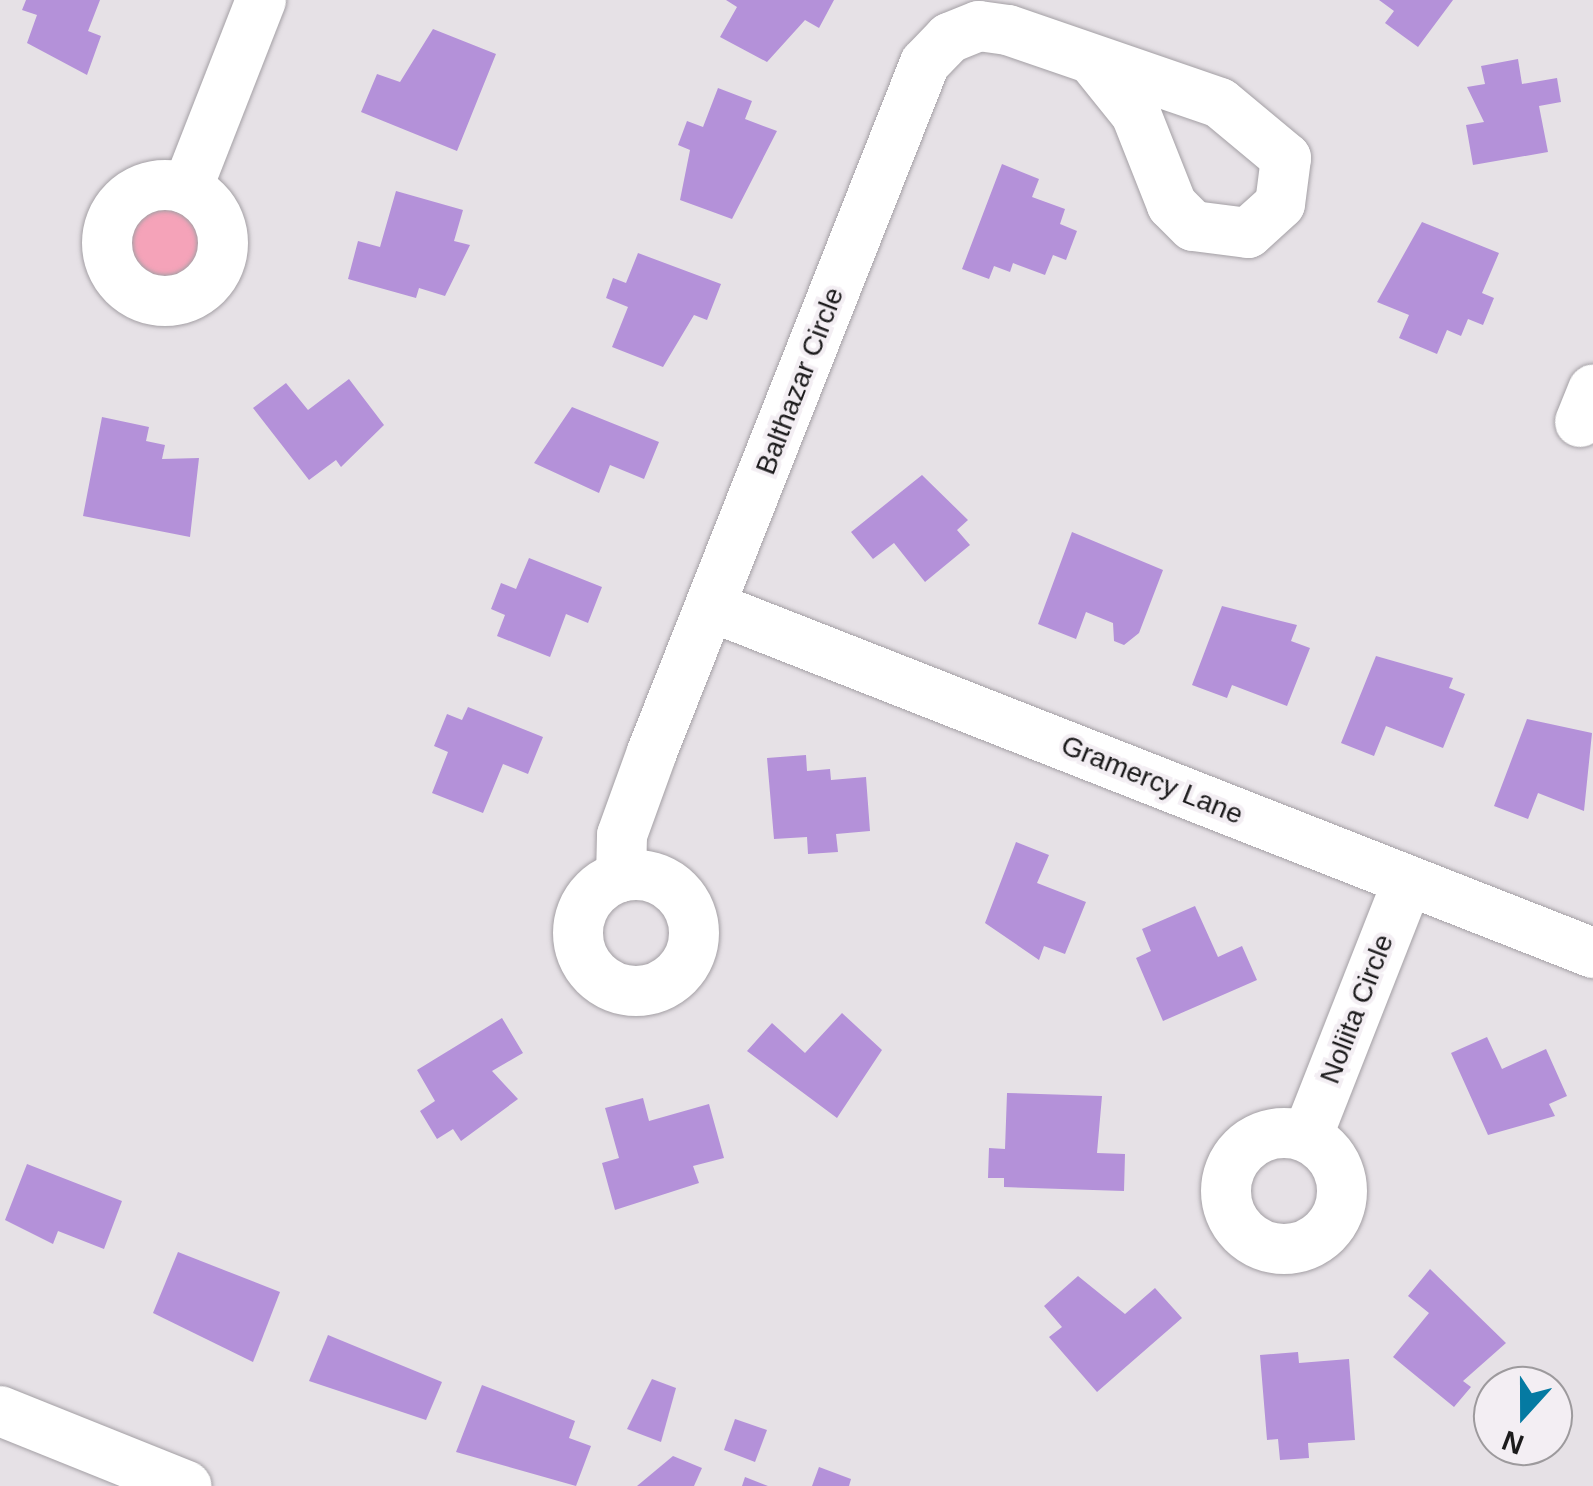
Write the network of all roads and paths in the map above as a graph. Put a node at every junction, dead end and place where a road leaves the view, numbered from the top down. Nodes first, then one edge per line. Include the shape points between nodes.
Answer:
1 (261, 0) edge
2 (1094, 62) dead end
3 (187, 189) dead end
4 (712, 607) junction
5 (621, 877) dead end
6 (1408, 881) junction
7 (1593, 953) edge
8 (1306, 1137) dead end
9 (3, 1420) edge
10 (187, 1486) edge

1 - 3 street
2 - 4 street, Balthazar Circle via 979,26 949,38 925,63
4 - 5 street, Balthazar Circle via 622,834
4 - 6 street, Gramercy Lane
6 - 7 street, Gramercy Lane
6 - 8 street, Noliita Circle
9 - 10 street

